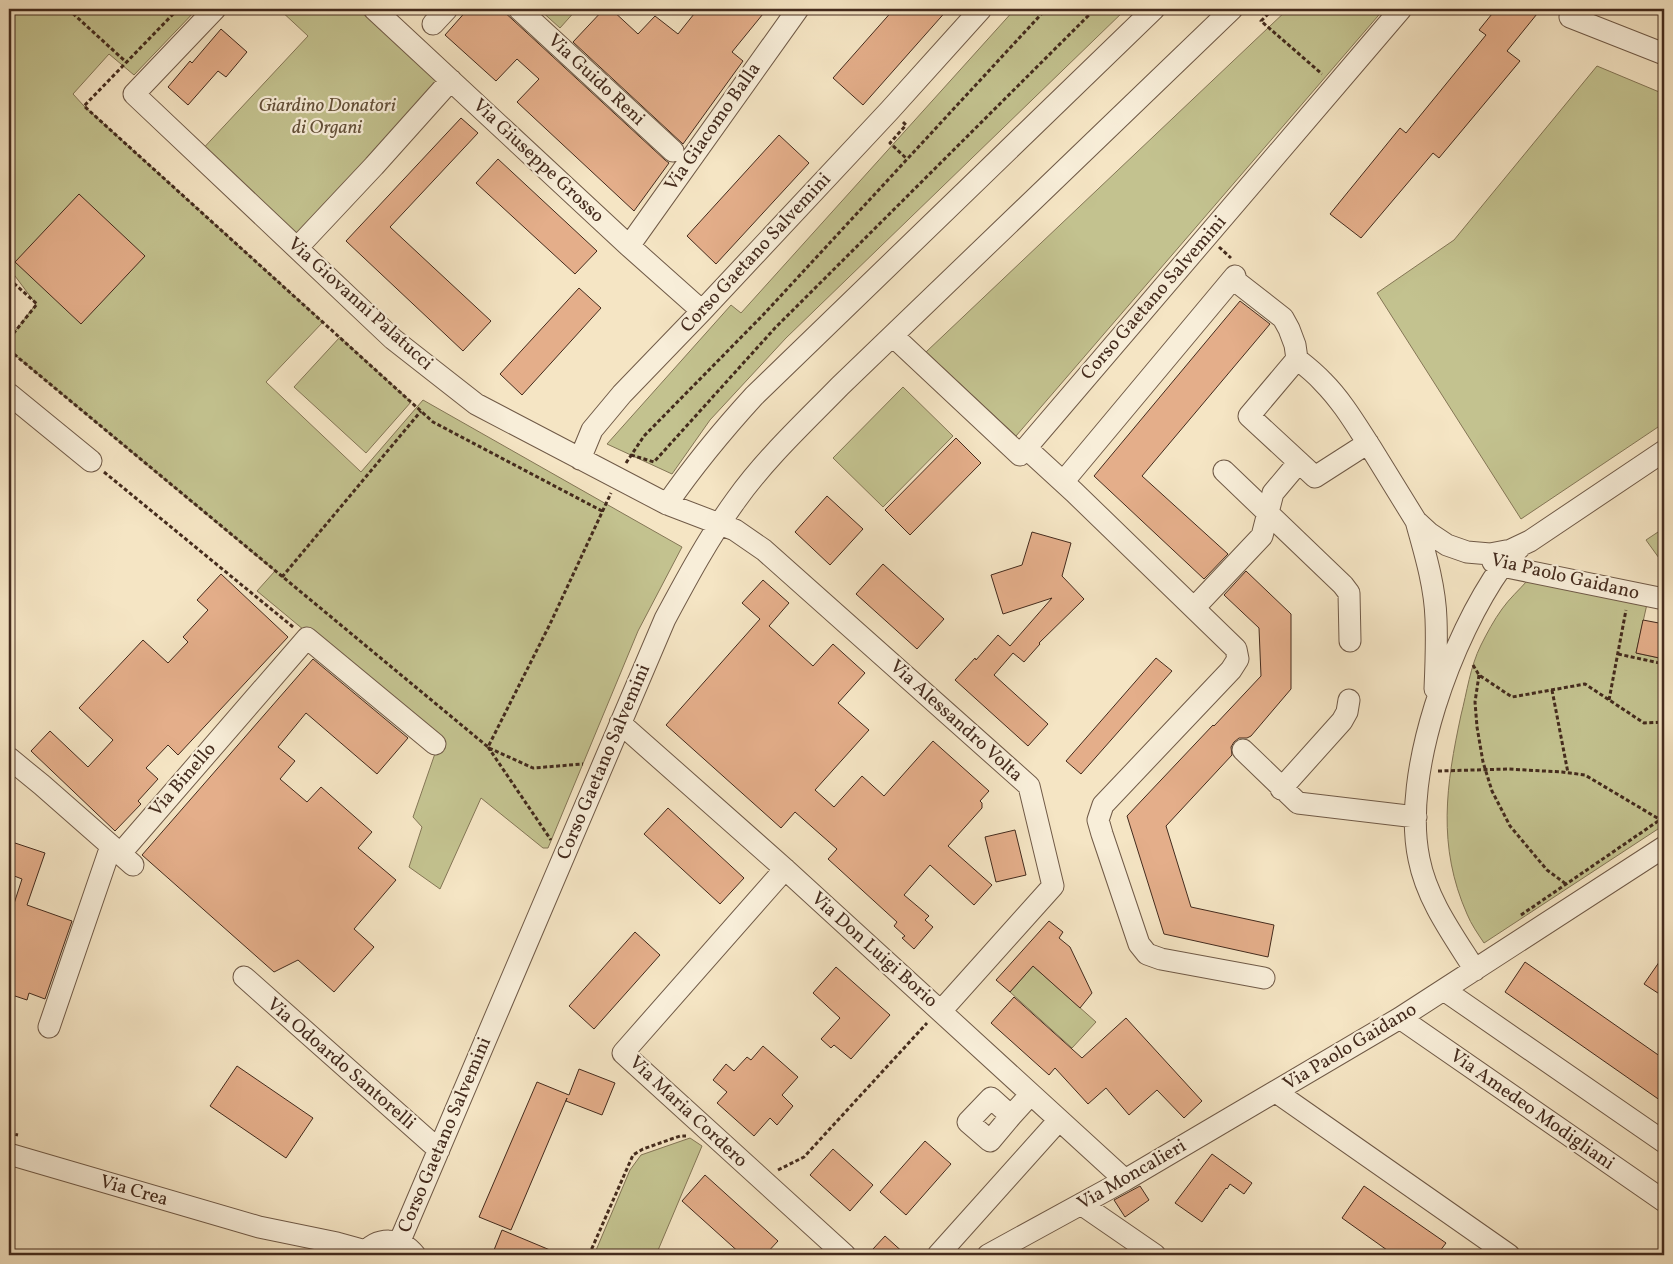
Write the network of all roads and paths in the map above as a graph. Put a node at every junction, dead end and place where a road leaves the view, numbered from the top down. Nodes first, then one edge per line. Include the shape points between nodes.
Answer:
1 (68, 9) edge
2 (215, 9) edge
3 (374, 9) edge
4 (519, 9) edge
5 (798, 9) edge
6 (981, 9) edge
7 (1046, 9) edge
8 (1095, 9) edge
9 (1154, 9) edge
10 (1232, 9) edge
11 (1273, 9) edge
12 (1401, 9) edge
13 (1570, 17) dead end
14 (1664, 54) edge
15 (126, 62) dead end
16 (451, 80) junction
17 (1336, 86) junction
18 (892, 145) dead end
19 (674, 151) dead end
20 (907, 159) junction
21 (629, 246) junction
22 (297, 248) junction
23 (9, 279) edge
24 (702, 311) junction
25 (893, 336) junction
26 (9, 339) edge
27 (9, 350) edge
28 (1297, 359) junction
29 (9, 394) edge
30 (421, 411) dead end
31 (1368, 443) junction
32 (1026, 448) junction
33 (1664, 452) edge
34 (630, 454) junction
35 (580, 459) junction
36 (90, 461) joint
37 (1299, 462) junction
38 (1224, 471) dead end
39 (618, 479) junction
40 (1063, 482) junction
41 (667, 504) junction
42 (602, 511) dead end
43 (1267, 513) junction
44 (1416, 521) junction
45 (720, 524) junction
46 (1520, 547) junction
47 (1467, 552) junction
48 (1502, 566) junction
49 (282, 577) junction
50 (1630, 592) junction
51 (1664, 599) edge
52 (1194, 608) junction
53 (307, 638) junction
54 (1350, 641) dead end
55 (1618, 654) junction
56 (1474, 664) dead end
57 (1664, 664) edge
58 (1479, 675) junction
59 (1552, 690) junction
60 (1349, 700) dead end
61 (1609, 700) junction
62 (1434, 706) junction
63 (1664, 722) edge
64 (620, 723) junction
65 (435, 744) dead end
66 (488, 747) junction
67 (1243, 750) dead end
68 (9, 758) edge
69 (603, 763) junction
70 (1486, 770) junction
71 (1419, 771) junction
72 (1568, 773) junction
73 (1281, 788) junction
74 (1416, 817) junction
75 (1664, 822) edge
76 (1664, 847) edge
77 (122, 855) junction
78 (563, 858) junction
79 (785, 869) junction
80 (1570, 887) dead end
81 (1476, 970) junction
82 (244, 978) dead end
83 (1264, 978) dead end
84 (1444, 990) junction
85 (1400, 1018) junction
86 (938, 1019) junction
87 (49, 1027) dead end
88 (1276, 1092) junction
89 (1031, 1094) junction
90 (1011, 1116) dead end
91 (1059, 1120) junction
92 (701, 1125) junction
93 (1664, 1142) edge
94 (439, 1150) junction
95 (9, 1154) edge
96 (769, 1170) dead end
97 (1125, 1180) junction
98 (1664, 1201) edge
99 (1081, 1204) junction
100 (259, 1227) junction
101 (407, 1249) edge
102 (365, 1253) edge
103 (326, 1255) edge
104 (589, 1255) edge
105 (844, 1255) edge
106 (938, 1255) edge
107 (988, 1255) edge
108 (1155, 1255) edge
109 (1510, 1255) edge

1 - 15 path
2 - 22 street, Via Giovanni Palatucci via 134,94
3 - 16 street, Via Giuseppe Grosso
4 - 19 street, Via Guido Reni
5 - 21 street, Via Giacomo Balla
6 - 24 street, Corso Gaetano Salvemini
7 - 20 path
8 - 34 path via 775,328 654,462
9 - 41 street via 754,396 690,471
10 - 25 street, Corso Gaetano Salvemini
11 - 17 path via 1261,21
12 - 17 street, Corso Gaetano Salvemini
13 - 14 street
16 - 21 street, Via Giuseppe Grosso
16 - 22 street
17 - 32 street, Corso Gaetano Salvemini
18 - 20 path
20 - 34 path
21 - 24 street, Via Giuseppe Grosso
22 - 35 street, Via Giovanni Palatucci via 393,339 476,404
23 - 26 path via 36,304
24 - 35 street, Corso Gaetano Salvemini via 592,430
25 - 32 street via 1020,455
25 - 45 street, Corso Gaetano Salvemini via 789,437 736,499
27 - 49 path
28 - 31 street via 1323,381
28 - 37 street via 1249,416
28 - 40 street via 1295,345 1283,318 1234,278
29 - 36 street
30 - 49 path
31 - 37 street via 1315,477
31 - 44 street
32 - 40 street
33 - 46 street
34 - 39 path
35 - 39 street, Via Giovanni Palatucci
36 - 53 path
37 - 43 street via 1273,493
38 - 43 street
39 - 41 street, Via Giovanni Palatucci
40 - 52 street
41 - 45 street, Via Giovanni Palatucci
42 - 66 path
43 - 52 street via 1262,536
43 - 54 street via 1349,593
44 - 47 street, Via Paolo Gaidano via 1447,545
44 - 62 street via 1434,596
45 - 64 street, Corso Gaetano Salvemini via 665,619
45 - 86 street, Via Alessandro Volta via 764,550 1029,786 1053,886
46 - 47 street via 1490,554
46 - 48 street
47 - 48 street, Via Paolo Gaidano
48 - 50 street, Via Paolo Gaidano
48 - 62 street via 1461,638
49 - 66 path
50 - 51 street, Via Paolo Gaidano
50 - 55 path
52 - 83 street via 1236,649 1238,659 1103,804 1098,820 1138,944 1147,954 1161,960
53 - 65 street
53 - 77 street, Via Binello
55 - 57 path
55 - 61 path
56 - 58 path
58 - 59 path via 1512,697
58 - 70 path via 1475,702
59 - 61 path via 1585,684
59 - 72 path
60 - 73 street via 1342,721
61 - 63 path via 1644,723
62 - 71 street
64 - 69 street, Corso Gaetano Salvemini
64 - 79 street, Via Don Luigi Borio
66 - 69 path via 533,768
66 - 78 path
67 - 73 street
68 - 77 street
69 - 78 street, Corso Gaetano Salvemini
70 - 71 path
70 - 72 path
70 - 80 path via 1492,791 1510,826 1547,870
71 - 74 street
72 - 75 path via 1585,775
73 - 74 street via 1298,803
74 - 81 street via 1419,860 1427,887
76 - 81 street, Via Paolo Gaidano
77 - 87 street
78 - 94 street, Corso Gaetano Salvemini
79 - 86 street, Via Don Luigi Borio
79 - 92 street, Via Maria Cordero via 623,1053
81 - 84 street, Via Paolo Gaidano
82 - 94 street, Via Odoardo Santorelli
84 - 85 street, Via Paolo Gaidano
84 - 93 street
85 - 88 street, Via Paolo Gaidano
85 - 98 street, Via Amedeo Modigliani
86 - 89 street, Via Don Luigi Borio
86 - 96 path via 928,1021 804,1157 778,1170
88 - 97 street, Via Moncalieri
88 - 109 street, Via Paolo Gaidano
89 - 90 street
89 - 91 street, Via Don Luigi Borio
91 - 97 street, Via Don Luigi Borio
91 - 106 street
92 - 104 path via 689,1136 680,1136 633,1155
92 - 105 street, Via Maria Cordero
94 - 101 street, Corso Gaetano Salvemini
95 - 100 street, Via Crea
97 - 99 street, Via Moncalieri
99 - 107 street, Via Moncalieri
99 - 108 street
100 - 102 street, Via Crea via 337,1243
100 - 103 street, Via Crea
101 - 102 street via 391,1241 374,1245

